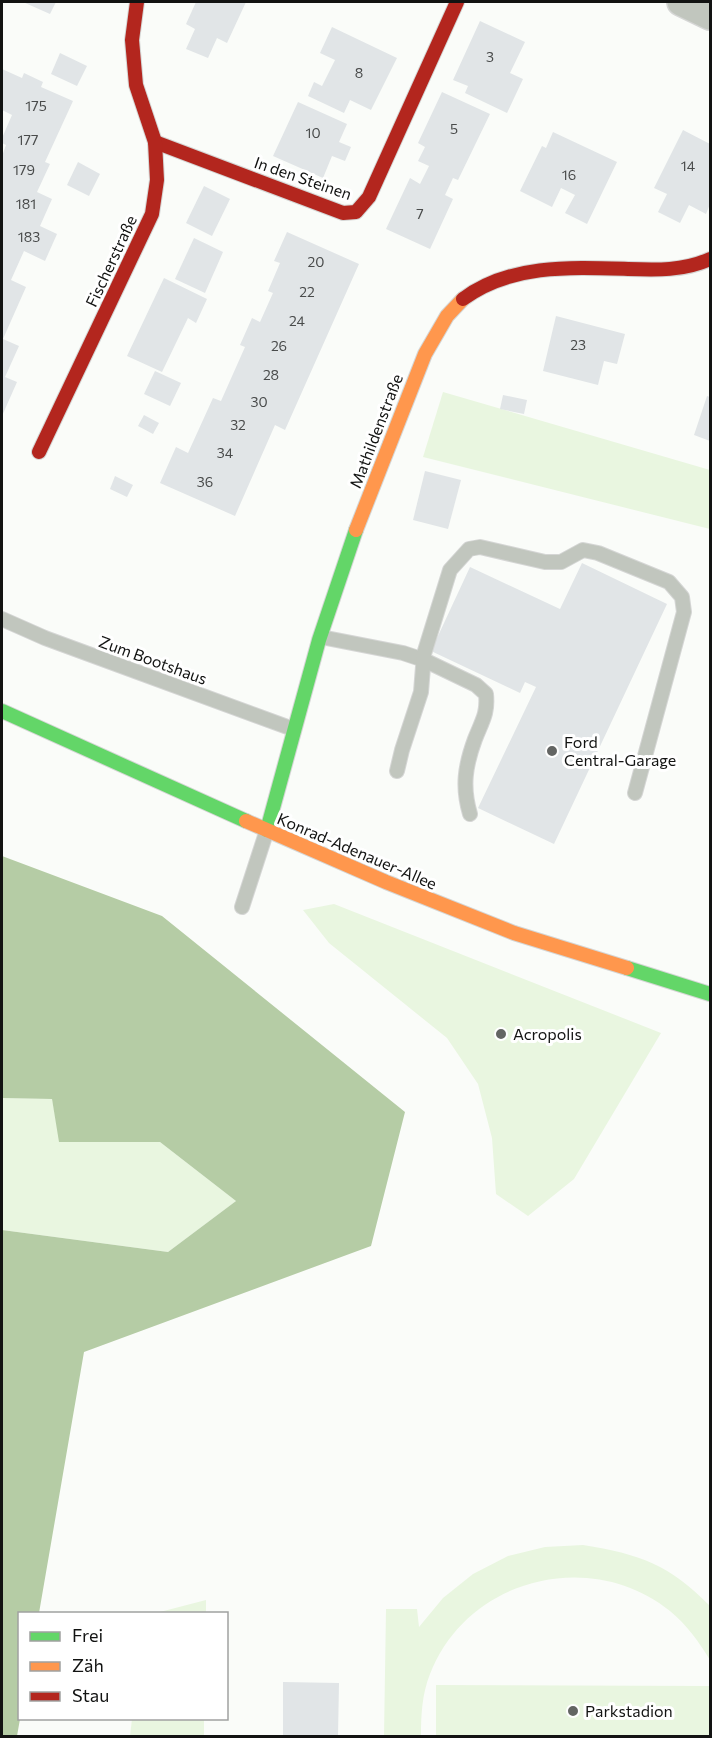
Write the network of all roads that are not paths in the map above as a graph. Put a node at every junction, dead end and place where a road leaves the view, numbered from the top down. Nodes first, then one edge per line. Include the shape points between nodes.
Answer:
1 (137, 2) edge
2 (457, 2) edge
3 (681, 2) edge
4 (711, 16) edge
5 (155, 142) junction
6 (711, 259) edge
7 (39, 452) dead end
8 (2, 619) edge
9 (319, 644) junction
10 (424, 660) junction
11 (2, 711) edge
12 (294, 729) junction
13 (397, 771) dead end
14 (635, 793) dead end
15 (470, 814) dead end
16 (267, 830) junction
17 (242, 907) dead end
18 (711, 994) edge

1 - 5 street, Fischerstraße via 132,40 136,85
2 - 5 street, In den Steinen via 369,197 356,212 343,213
3 - 4 street
5 - 7 street, Fischerstraße via 157,180 152,214
6 - 9 street, Mathildenstraße via 671,269 552,270 506,276 474,290 454,307 424,354 339,577
8 - 12 lane, Zum Bootshaus
9 - 10 lane via 403,653
9 - 12 street, Mathildenstraße
10 - 13 lane via 421,692
10 - 14 lane via 450,570 469,549 480,547 545,562 561,562 583,550 669,582 682,597 684,612
10 - 15 lane via 476,685 486,694 488,708 466,766 464,796
11 - 16 street, Konrad-Adenauer-Allee
12 - 16 street, Mathildenstraße
16 - 17 lane
16 - 18 street, Konrad-Adenauer-Allee via 514,933

